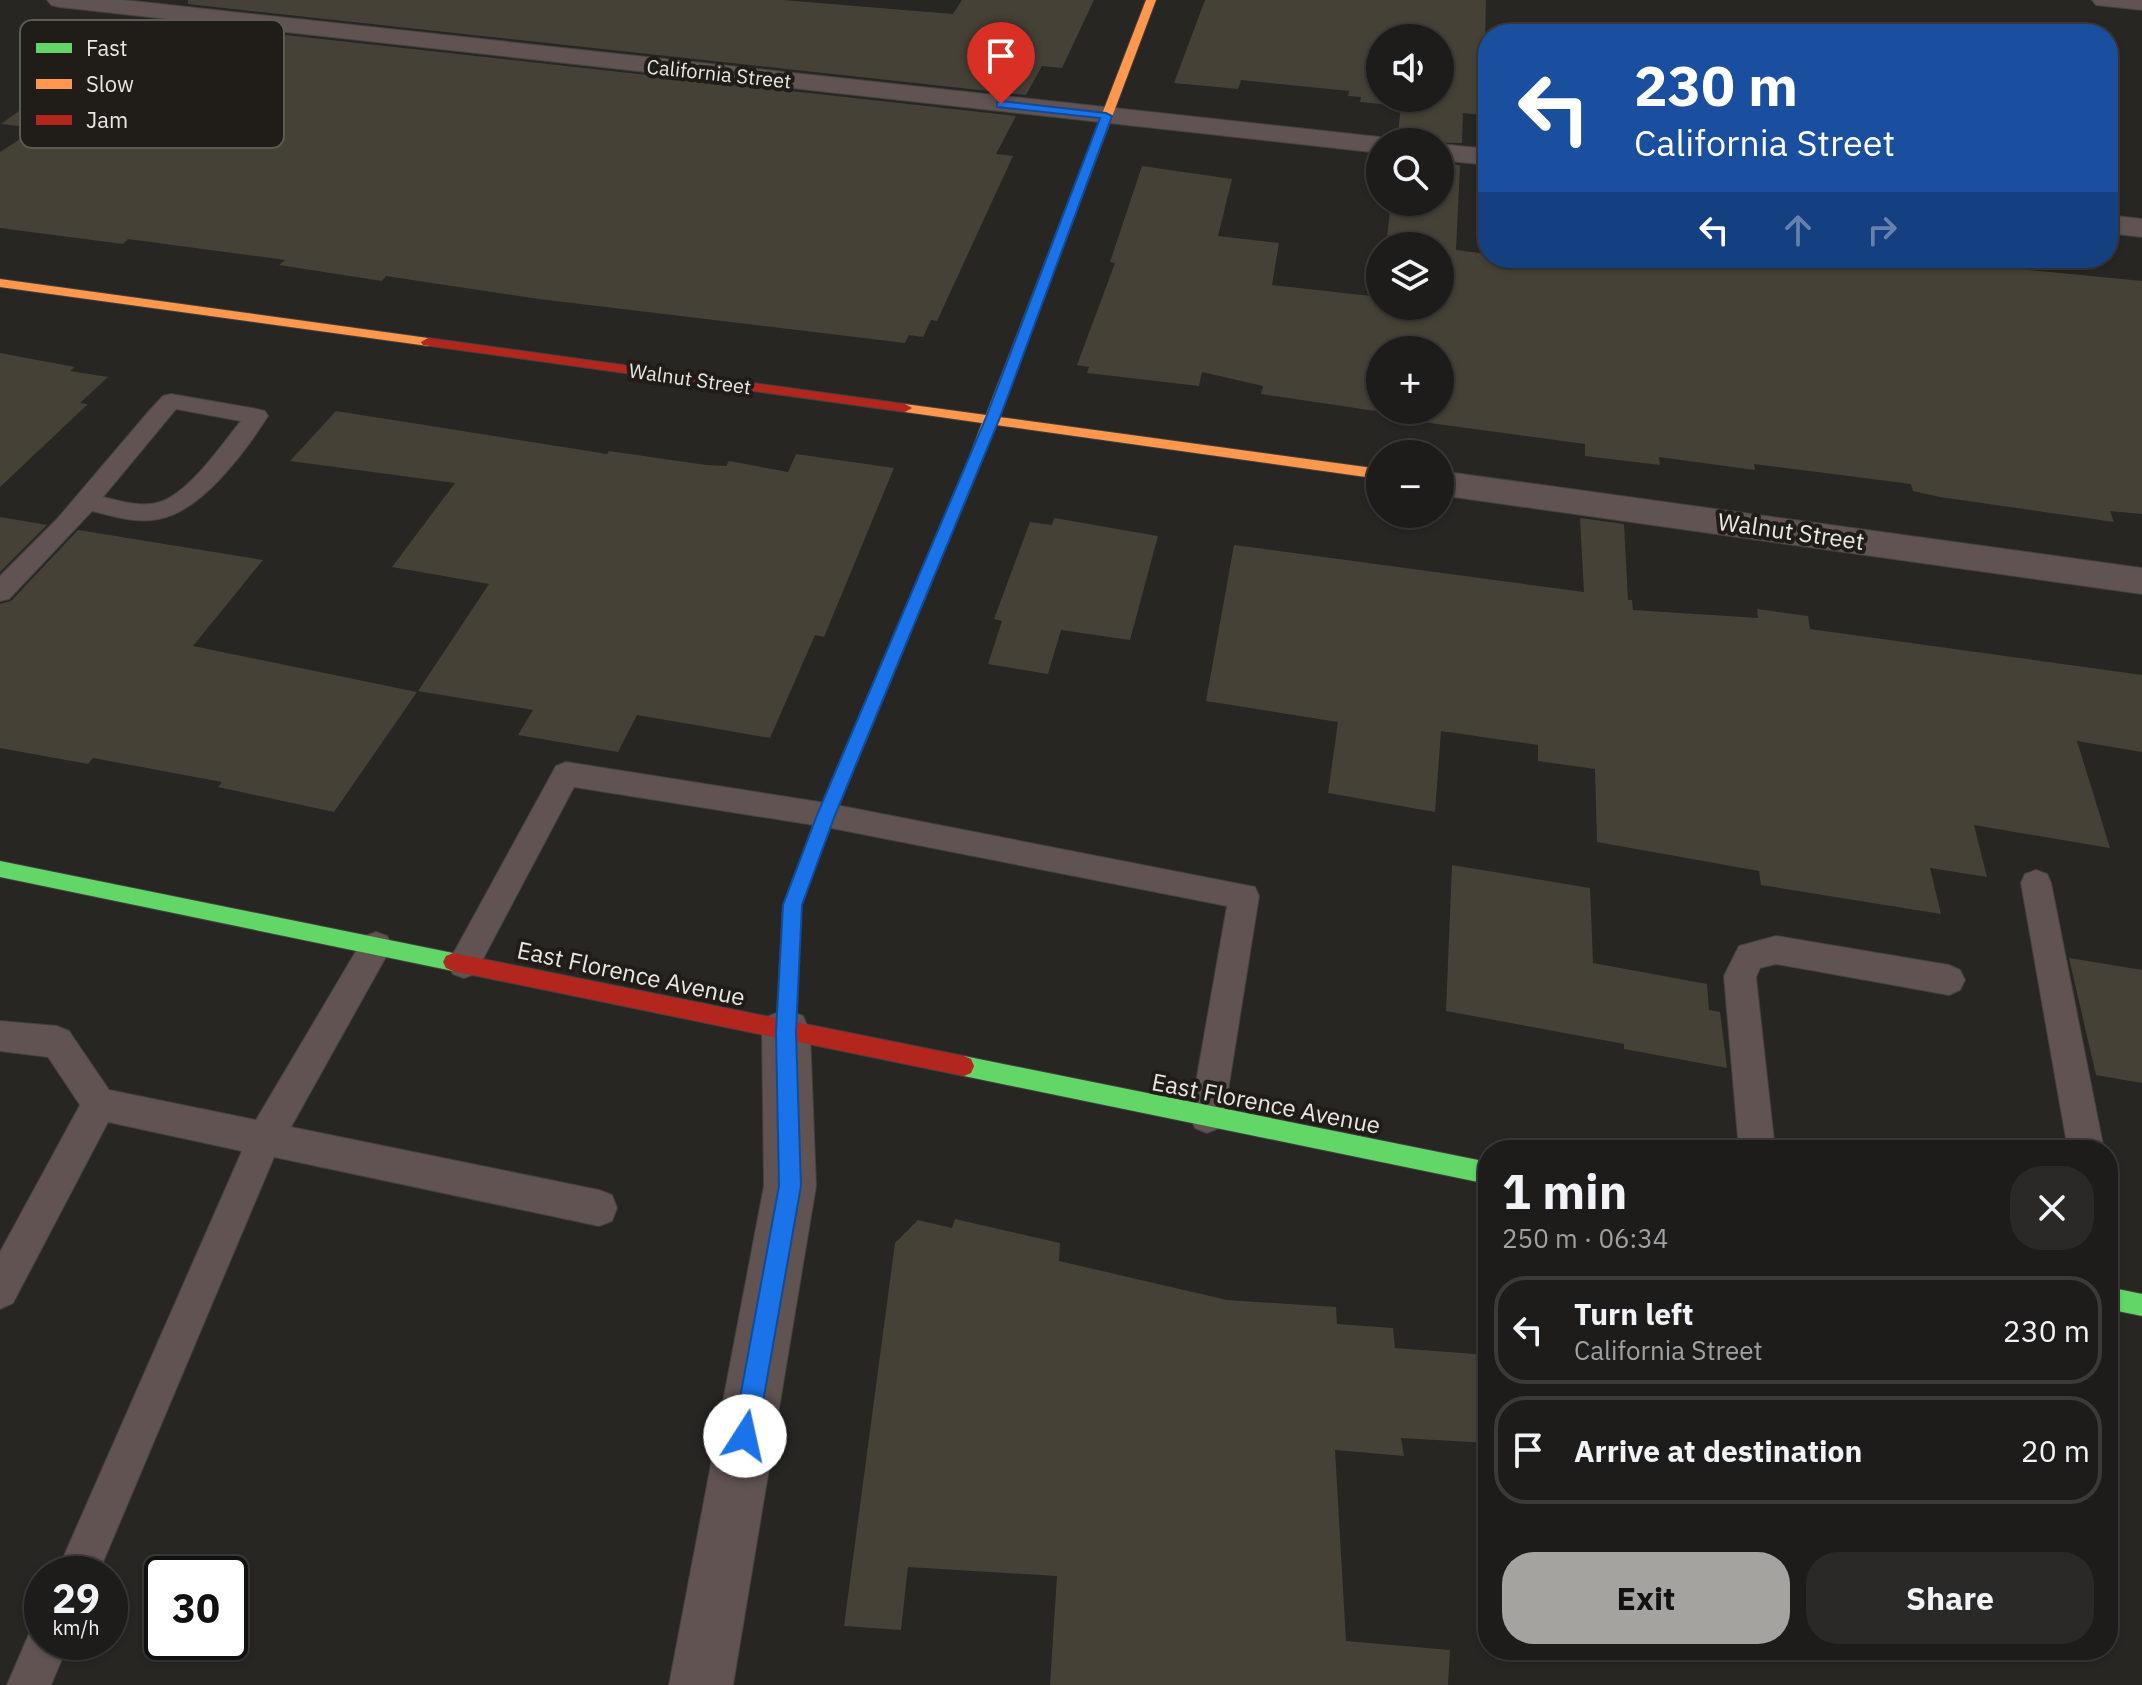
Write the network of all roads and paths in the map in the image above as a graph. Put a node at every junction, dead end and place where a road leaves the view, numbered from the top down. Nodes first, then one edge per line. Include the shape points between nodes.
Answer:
1 (59, 0) edge
2 (1151, 0) edge
3 (2104, 0) edge
4 (2142, 3) edge
5 (240, 20) edge
6 (284, 25) edge
7 (1106, 116) junction
8 (1366, 144) edge
9 (1454, 153) edge
10 (1478, 156) edge
11 (2118, 225) edge
12 (2142, 228) edge
13 (0, 283) edge
14 (992, 420) junction
15 (1366, 472) edge
16 (1454, 485) edge
17 (84, 501) junction
18 (2142, 581) edge
19 (0, 592) edge
20 (826, 815) junction
21 (0, 869) edge
22 (2036, 883) dead end
23 (376, 946) junction
24 (464, 964) junction
25 (1949, 980) dead end
26 (786, 1032) junction
27 (0, 1036) edge
28 (99, 1104) junction
29 (1207, 1116) junction
30 (265, 1138) junction
31 (1756, 1140) edge
32 (2084, 1140) edge
33 (1478, 1171) edge
34 (599, 1208) dead end
35 (0, 1290) edge
36 (85, 1556) edge
37 (39, 1660) edge
38 (29, 1685) edge
39 (701, 1685) edge

1 - 5 street, California Street
2 - 7 street
3 - 4 street
6 - 7 street, California Street
7 - 8 street, California Street
7 - 14 street
9 - 10 street
11 - 12 street
13 - 14 street, Walnut Street
14 - 15 street, Walnut Street
14 - 20 street
16 - 18 street, Walnut Street
17 - 17 lane via 171,401 257,416 183,500 161,511
17 - 19 lane
20 - 24 lane via 566,774
20 - 26 street via 792,905
20 - 29 lane via 1244,896
21 - 23 street, East Florence Avenue
22 - 32 lane
23 - 24 street, East Florence Avenue
23 - 30 lane
24 - 26 street, East Florence Avenue
25 - 31 lane via 1776,950 1750,956 1740,976
26 - 29 street, East Florence Avenue
26 - 39 street via 790,1186
27 - 28 lane via 57,1042
28 - 30 lane
28 - 35 lane
29 - 33 street, East Florence Avenue
30 - 34 lane
30 - 36 lane
37 - 38 lane

